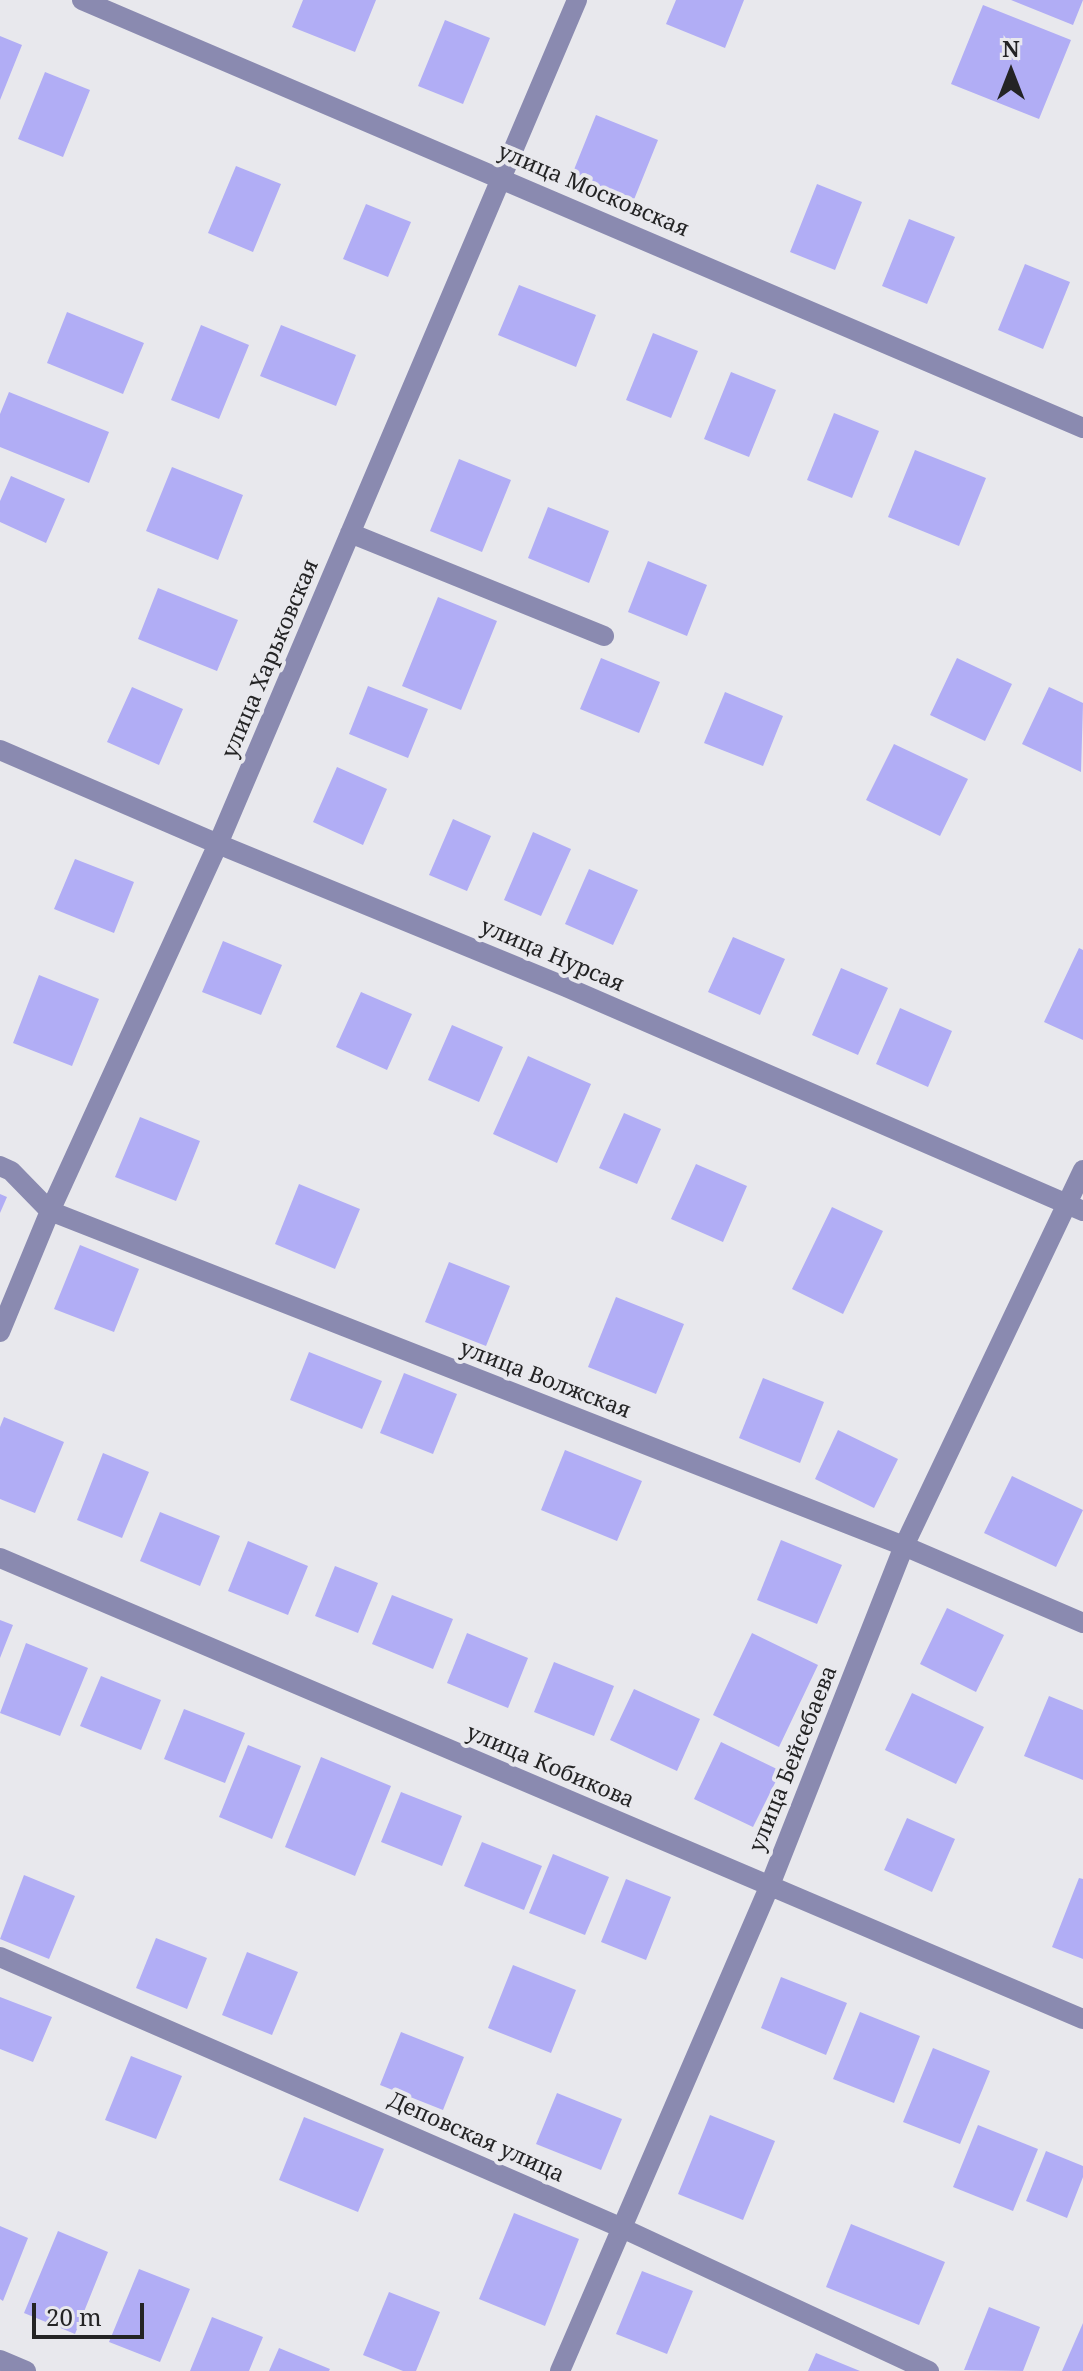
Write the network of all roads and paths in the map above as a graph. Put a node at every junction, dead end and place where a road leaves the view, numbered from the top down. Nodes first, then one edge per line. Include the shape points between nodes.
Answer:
1 (82, 0) edge
2 (577, 0) edge
3 (500, 177) junction
4 (1083, 428) edge
5 (350, 533) junction
6 (604, 636) dead end
7 (0, 750) edge
8 (218, 844) junction
9 (0, 1166) edge
10 (1083, 1170) edge
11 (1076, 1208) edge
12 (50, 1211) junction
13 (0, 1332) edge
14 (904, 1546) junction
15 (0, 1558) edge
16 (1083, 1623) edge
17 (770, 1885) junction
18 (0, 1957) edge
19 (1083, 2019) edge
20 (622, 2228) junction
21 (0, 2360) edge
22 (26, 2371) edge
23 (560, 2371) edge
24 (929, 2371) edge

1 - 3 street, улица Московская
2 - 3 street, улица Харьковская
3 - 4 street, улица Московская
3 - 5 street, улица Харьковская
5 - 6 street
5 - 8 street, улица Харьковская
7 - 8 street, улица Нурсая
8 - 11 street, улица Нурсая via 566,987
8 - 12 street, улица Харьковская
9 - 12 street, улица Волжская
10 - 11 street, улица Бейсебаева
11 - 14 street, улица Бейсебаева
12 - 13 street, улица Харьковская
12 - 14 street, улица Волжская
14 - 16 street, улица Волжская
14 - 17 street, улица Бейсебаева
15 - 17 street, улица Кобикова
17 - 19 street, улица Кобикова
17 - 20 street, улица Бейсебаева
18 - 20 street, Деповская улица
20 - 23 street, улица Бейсебаева
20 - 24 street, Деповская улица
21 - 22 street

